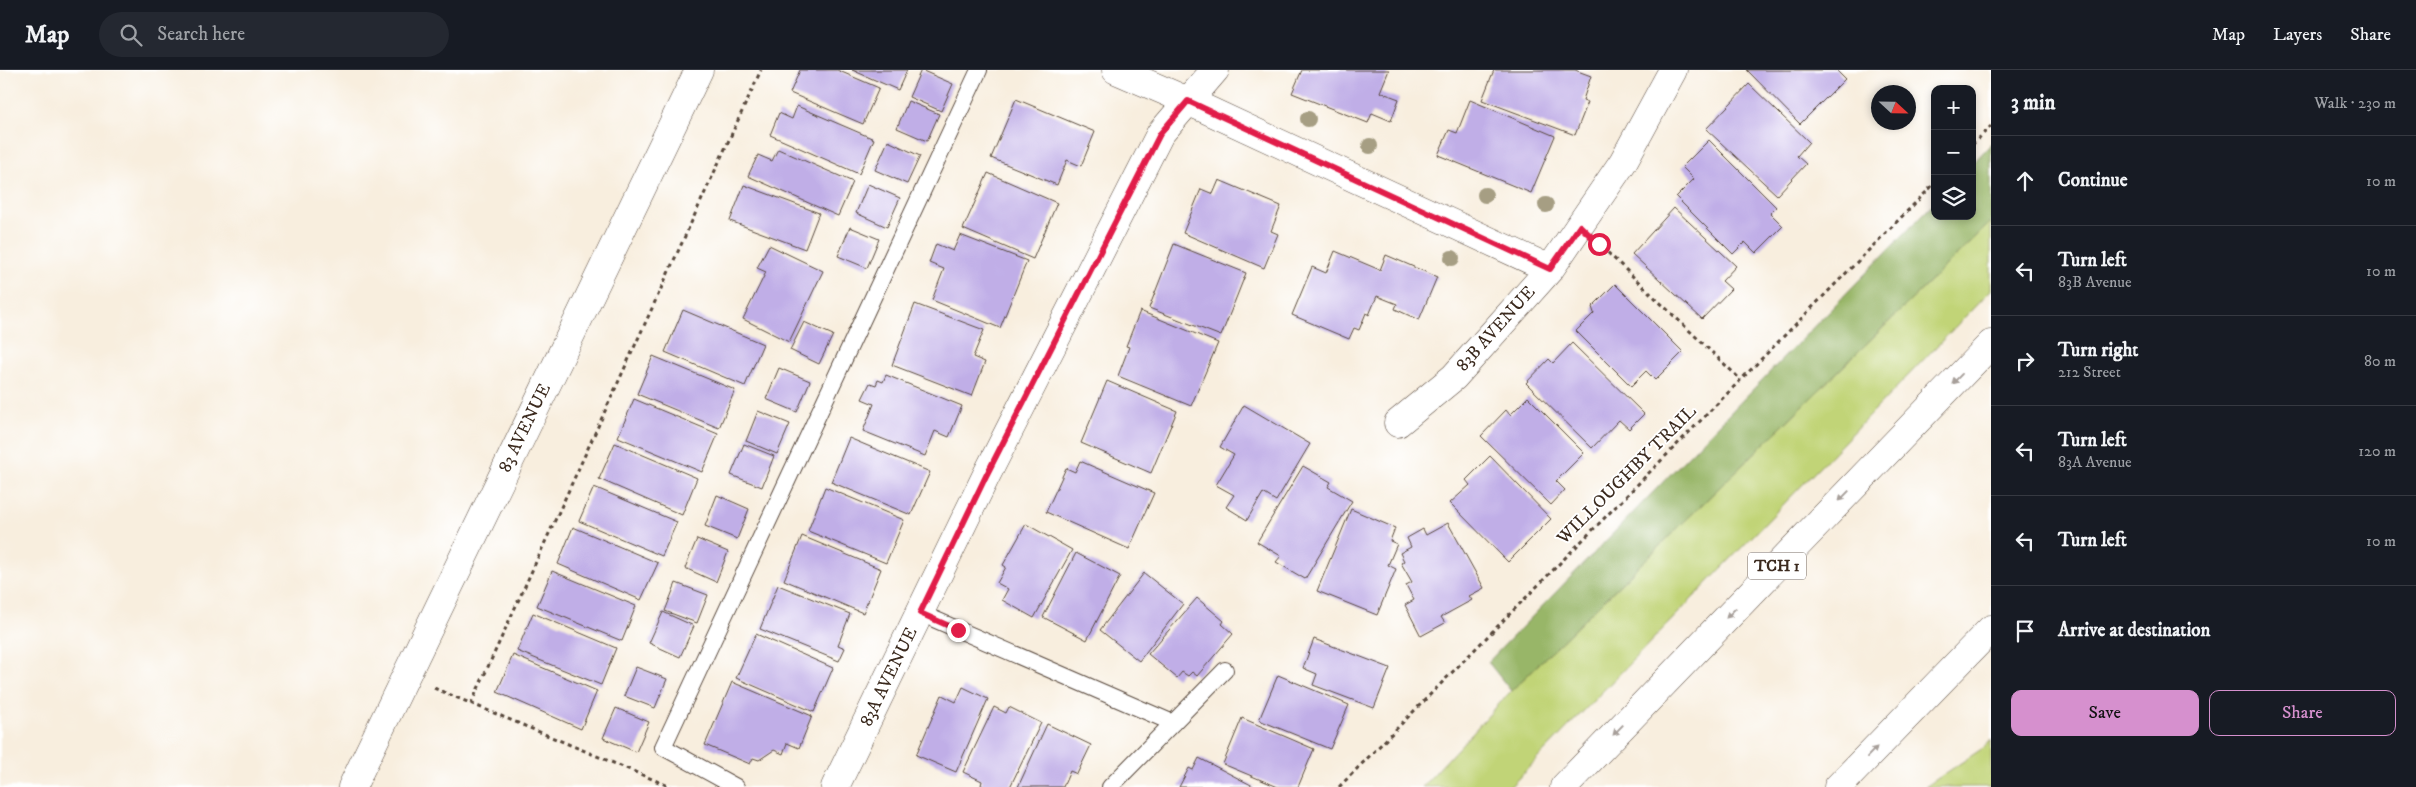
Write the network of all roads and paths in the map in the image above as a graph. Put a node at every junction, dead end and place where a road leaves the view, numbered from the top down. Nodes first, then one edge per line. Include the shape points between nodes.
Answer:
1 (699, 70) edge
2 (761, 70) edge
3 (979, 70) edge
4 (1116, 70) edge
5 (1215, 70) edge
6 (1673, 70) edge
7 (1188, 101) junction
8 (1991, 126) edge
9 (1976, 141) edge
10 (1931, 187) edge
11 (1580, 226) junction
12 (1550, 269) junction
13 (1991, 344) edge
14 (1740, 380) junction
15 (1398, 423) dead end
16 (920, 613) junction
17 (1991, 628) edge
18 (1226, 670) dead end
19 (406, 675) junction
20 (471, 704) junction
21 (1173, 723) junction
22 (352, 787) edge
23 (671, 787) edge
24 (736, 787) edge
25 (835, 787) edge
26 (1110, 787) edge
27 (1339, 787) edge
28 (1564, 787) edge
29 (1838, 787) edge

1 - 19 main road, 83 AVENUE
2 - 20 path
3 - 24 lane via 662,748
4 - 7 main road
5 - 7 main road, 83A AVENUE
6 - 11 main road, 83B AVENUE via 1623,162
7 - 12 main road
7 - 16 main road, 83A AVENUE via 1160,134
8 - 9 path
10 - 14 path, WILLOUGHBY TRAIL
11 - 12 main road, 83B AVENUE
11 - 14 path
12 - 15 main road, 83B AVENUE via 1454,377
13 -> 28 main road, TCH 1
14 - 27 path, WILLOUGHBY TRAIL
16 - 21 lane
16 - 25 main road, 83A AVENUE
29 -> 17 main road
18 - 21 lane
19 - 20 path
19 - 22 main road, 83 AVENUE
20 - 23 path
21 - 26 lane

